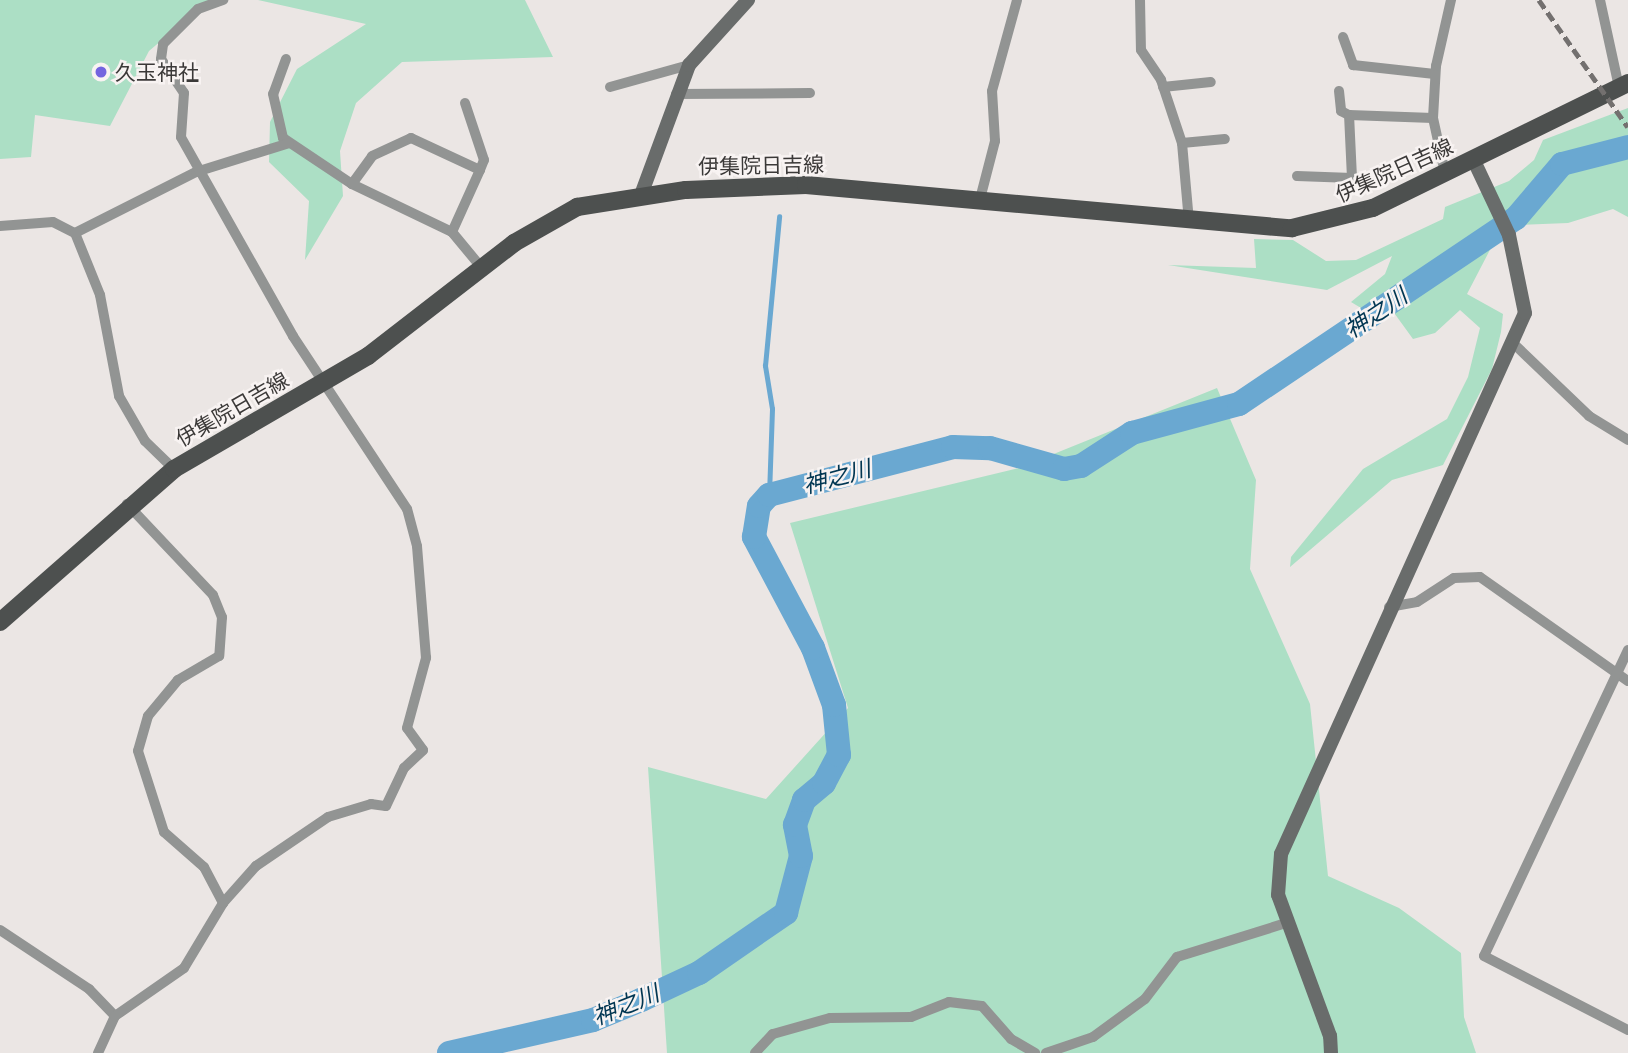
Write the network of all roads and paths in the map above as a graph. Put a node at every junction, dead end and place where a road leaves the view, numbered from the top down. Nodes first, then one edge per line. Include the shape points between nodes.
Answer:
1 (223, 0) edge
2 (748, 0) edge
3 (1017, 0) edge
4 (1140, 0) edge
5 (1451, 0) edge
6 (1600, 0) edge
7 (1343, 37) dead end
8 (286, 59) dead end
9 (690, 65) junction
10 (1435, 74) junction
11 (1211, 82) dead end
12 (1624, 85) edge
13 (610, 87) dead end
14 (1163, 87) junction
15 (1339, 92) dead end
16 (810, 93) dead end
17 (676, 94) junction
18 (465, 103) dead end
19 (1349, 115) junction
20 (1433, 118) junction
21 (1226, 139) dead end
22 (1182, 143) junction
23 (289, 144) junction
24 (1473, 159) junction
25 (480, 170) junction
26 (196, 172) junction
27 (1445, 173) junction
28 (1297, 176) dead end
29 (352, 184) junction
30 (641, 195) junction
31 (980, 199) junction
32 (1189, 222) junction
33 (0, 226) edge
34 (452, 232) junction
35 (75, 233) junction
36 (481, 267) junction
37 (1514, 344) junction
38 (324, 384) junction
39 (1628, 440) edge
40 (174, 468) junction
41 (127, 504) junction
42 (1389, 607) junction
43 (0, 622) edge
44 (1628, 650) edge
45 (1615, 675) junction
46 (1628, 681) edge
47 (223, 903) junction
48 (1286, 923) junction
49 (0, 930) edge
50 (115, 1016) junction
51 (1628, 1030) edge
52 (98, 1053) edge
53 (755, 1053) edge
54 (1035, 1053) edge
55 (1046, 1053) edge
56 (1331, 1053) edge

1 - 26 street via 198,9 163,44 162,58 184,93 181,137
2 - 9 street
3 - 31 street via 992,90 995,141
4 - 14 street via 1141,50
5 - 10 street
6 - 12 street
7 - 10 street via 1353,65
8 - 23 street via 273,94 274,119
9 - 13 street
9 - 17 street
10 - 20 street
11 - 14 street
12 - 24 main road, 伊集院日吉線
14 - 22 street
15 - 19 street via 1341,111
16 - 17 street
17 - 30 street
18 - 25 street via 484,160
19 - 20 street
19 - 28 street via 1352,178
20 - 27 street
21 - 22 street
22 - 32 street
23 - 26 street
23 - 29 street
24 - 27 main road, 伊集院日吉線
24 - 37 street via 1509,235 1525,288
25 - 29 street via 411,138 372,156
25 - 34 street
26 - 35 street
26 - 38 street
27 - 32 main road, 伊集院日吉線 via 1333,222 1264,229
29 - 34 street
30 - 31 main road, 伊集院日吉線 via 806,185
30 - 36 main road, 伊集院日吉線 via 577,206
31 - 32 main road, 伊集院日吉線
33 - 35 street via 53,222
34 - 36 street
35 - 40 street via 100,295 128,419
36 - 38 main road, 伊集院日吉線 via 411,327
37 - 39 street via 1589,416
37 - 42 street
38 - 40 main road, 伊集院日吉線
38 - 47 street via 407,509 414,534 426,658 407,728 423,750 404,768 386,806 371,804 328,817 264,860
40 - 41 main road, 伊集院日吉線
41 - 43 main road, 伊集院日吉線
41 - 47 street via 213,595 222,617 219,656 178,680 148,716 138,751 164,832 204,867
42 - 45 street via 1417,602 1454,578 1480,577
42 - 48 street via 1281,854 1278,895
44 - 45 street
45 - 46 street
45 - 51 street via 1484,956
47 - 50 street via 184,968
48 - 55 street via 1177,957 1145,999 1093,1037
48 - 56 street via 1330,1036
49 - 50 street via 89,989
50 - 52 street
53 - 54 street via 773,1034 830,1018 911,1017 949,1002 982,1006 1011,1039

